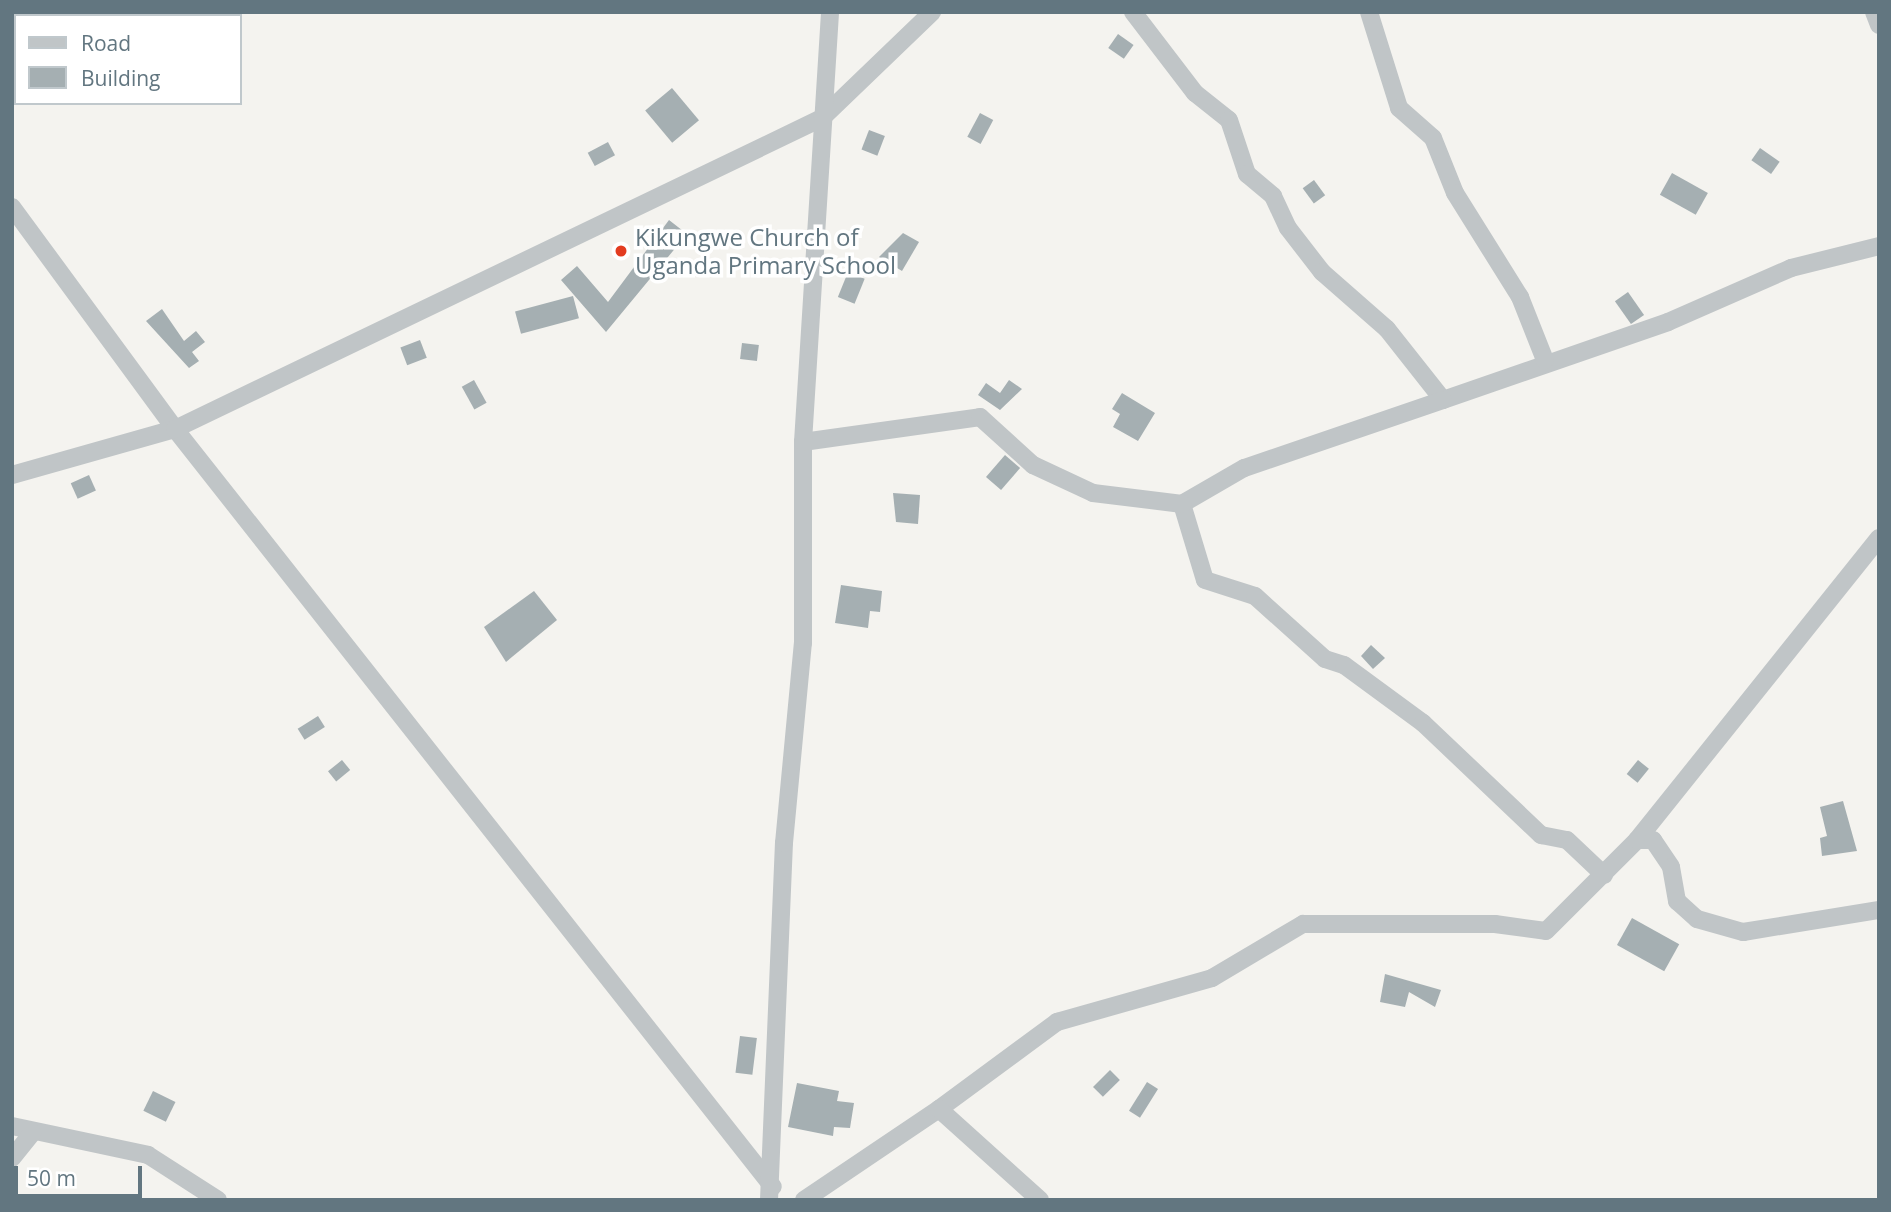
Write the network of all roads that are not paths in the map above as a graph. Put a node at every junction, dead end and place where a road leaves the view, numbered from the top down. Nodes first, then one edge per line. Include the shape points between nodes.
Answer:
1 (830, 12) edge
2 (932, 12) edge
3 (1133, 12) edge
4 (1368, 12) edge
5 (1874, 12) edge
6 (1879, 25) edge
7 (822, 118) junction
8 (12, 207) edge
9 (1879, 246) edge
10 (1545, 360) junction
11 (1443, 400) junction
12 (174, 429) junction
13 (803, 442) junction
14 (12, 475) edge
15 (1182, 503) junction
16 (1879, 538) edge
17 (1637, 839) junction
18 (1604, 875) junction
19 (1879, 910) edge
20 (939, 1109) junction
21 (12, 1126) edge
22 (32, 1133) junction
23 (12, 1158) edge
24 (771, 1193) edge
25 (218, 1200) edge
26 (804, 1200) edge
27 (1040, 1200) edge

1 - 7 street
2 - 7 street
3 - 11 street via 1195,93 1229,120 1247,174 1273,196 1288,228 1322,272 1387,329
4 - 10 street via 1399,108 1433,138 1455,193 1520,297
5 - 6 street
7 - 12 street
7 - 13 street
8 - 12 street
9 - 10 street via 1791,268 1668,322
10 - 11 street
11 - 15 street via 1244,468
12 - 14 street
12 - 24 street
13 - 15 street via 980,417 1033,465 1093,493
13 - 24 street via 803,643 783,843
15 - 18 street via 1205,580 1255,596 1325,659 1344,665 1423,723 1541,835 1567,840
16 - 17 street
17 - 18 street
17 - 19 street via 1653,840 1671,867 1676,901 1697,919 1744,932
18 - 20 street via 1546,931 1495,923 1303,924 1212,978 1057,1022
20 - 26 street
20 - 27 street
21 - 22 street
22 - 23 street
22 - 25 street via 148,1154

